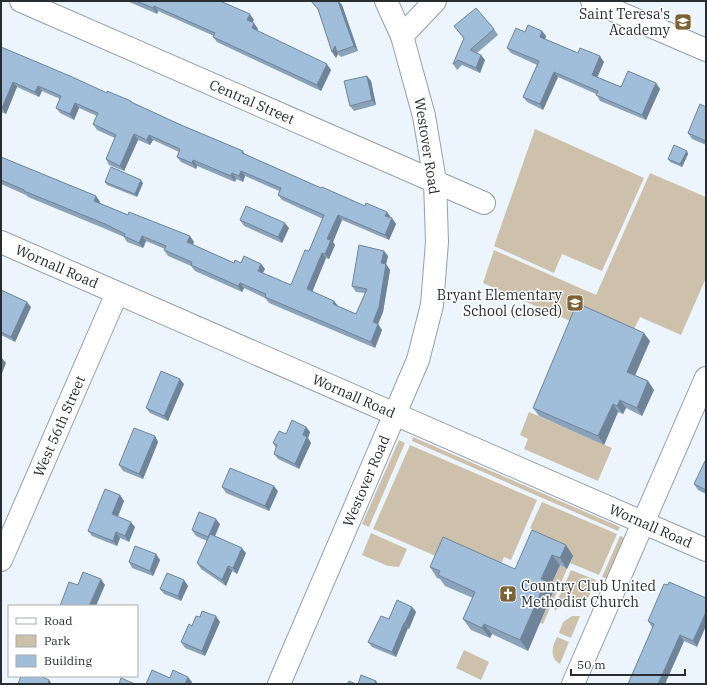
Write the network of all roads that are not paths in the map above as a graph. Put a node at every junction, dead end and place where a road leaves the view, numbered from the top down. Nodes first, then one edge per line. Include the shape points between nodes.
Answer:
1 (21, 1) edge
2 (386, 1) edge
3 (435, 1) edge
4 (592, 1) edge
5 (402, 36) junction
6 (706, 50) edge
7 (435, 181) junction
8 (484, 203) dead end
9 (1, 242) edge
10 (117, 293) junction
11 (706, 378) edge
12 (396, 414) junction
13 (643, 522) junction
14 (706, 550) edge
15 (1, 560) edge
16 (279, 684) edge
17 (573, 684) edge

1 - 7 street, Central Street
2 - 5 street, Westover Road
3 - 5 street
4 - 6 street
5 - 7 street, Westover Road via 424,116
7 - 8 street, Central Street
7 - 12 street, Westover Road via 437,242 432,304 418,360
9 - 10 street, Wornall Road
10 - 12 street, Wornall Road
10 - 15 street, West 56th Street
11 - 13 street
12 - 13 street, Wornall Road
12 - 16 street, Westover Road
13 - 14 street, Wornall Road
13 - 17 street

